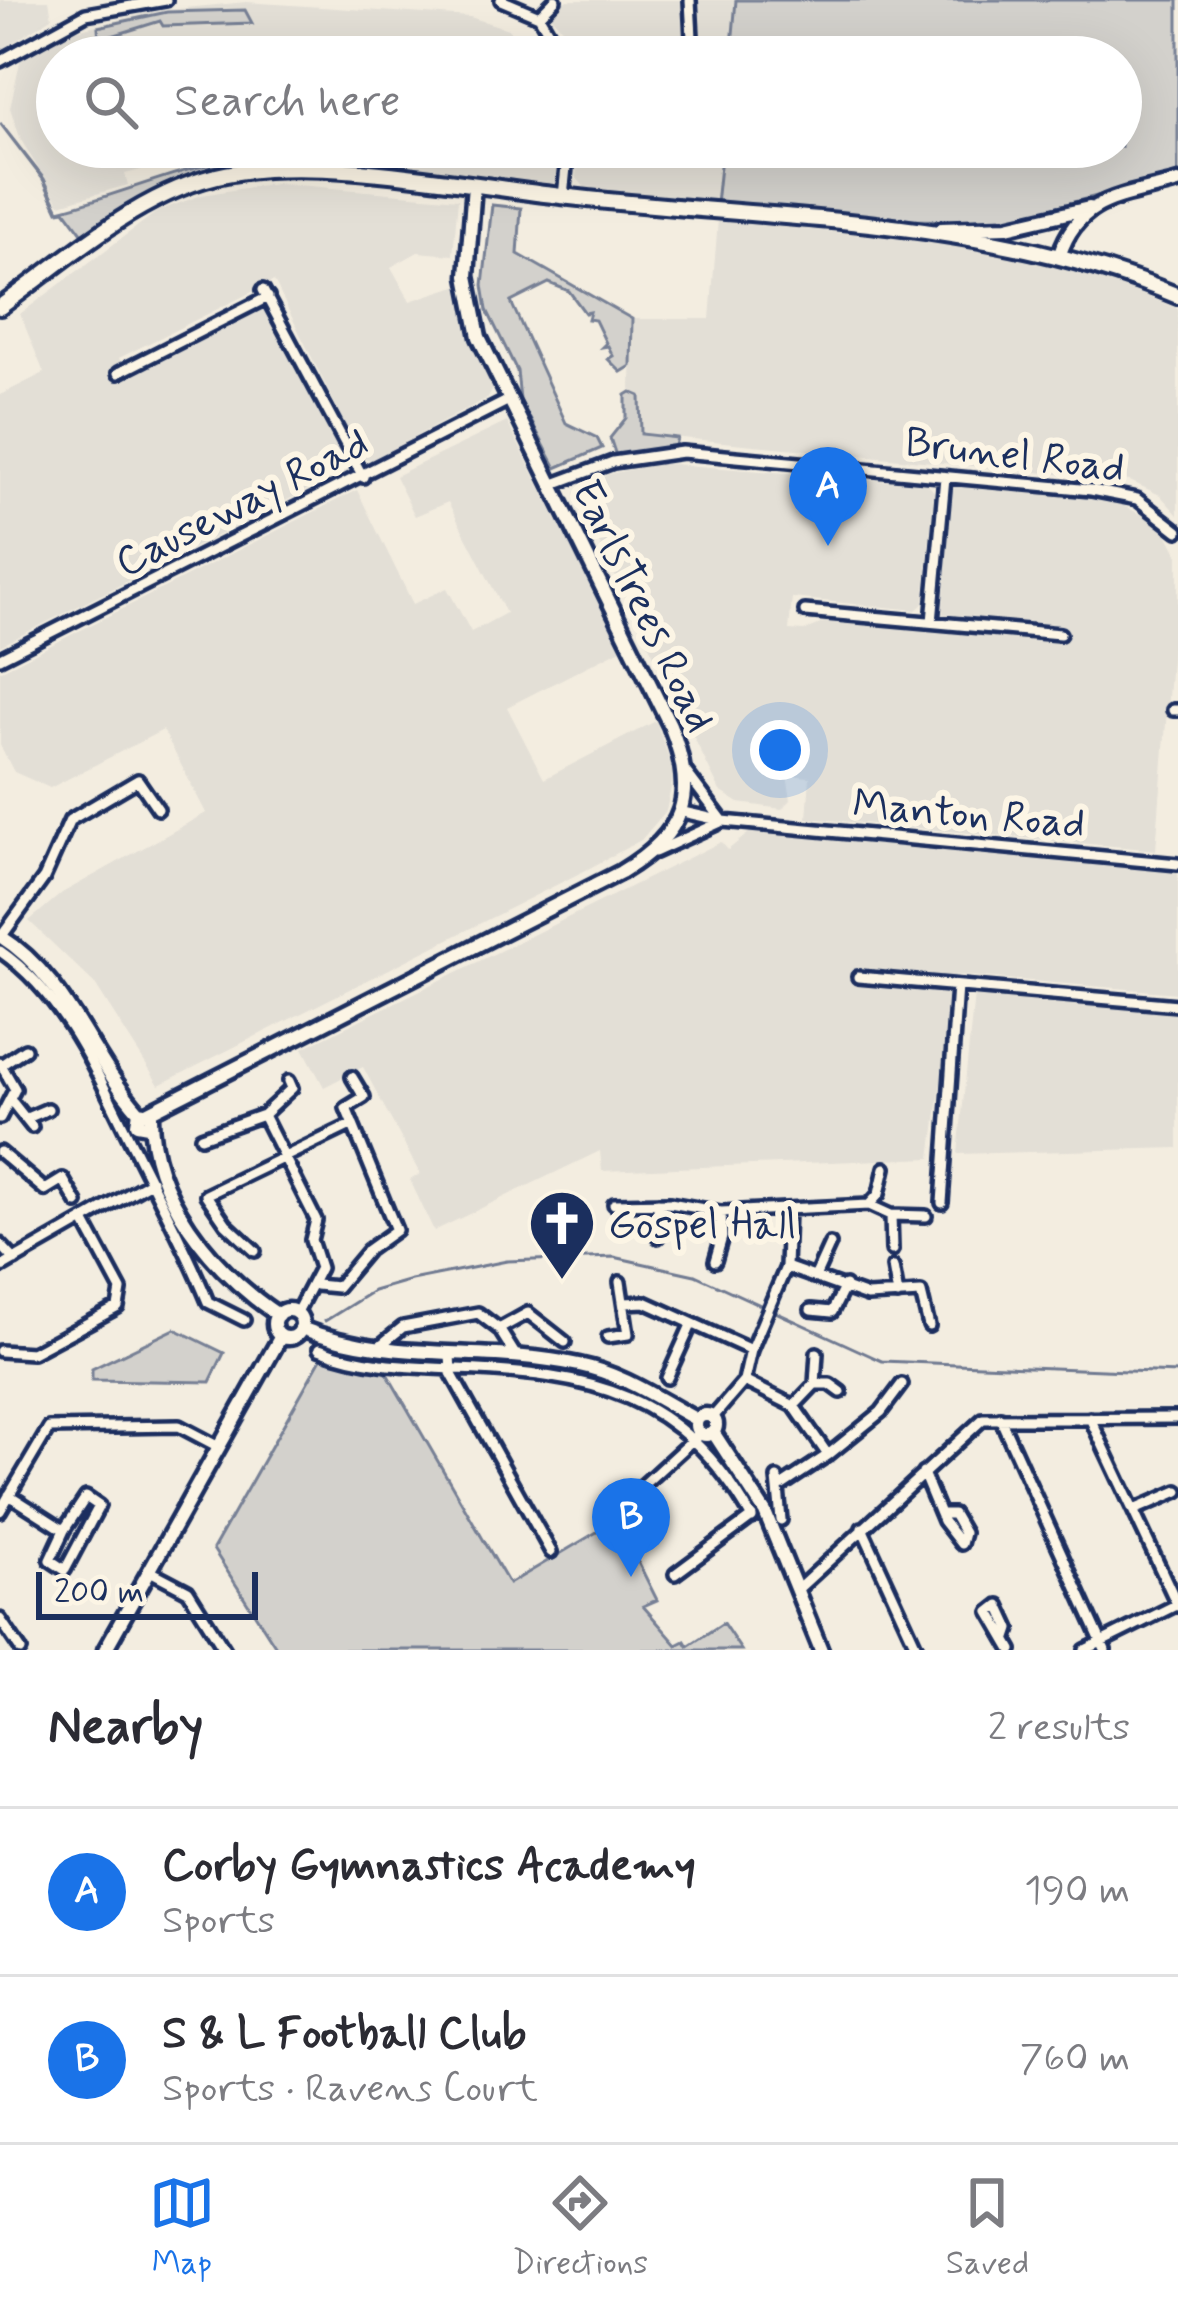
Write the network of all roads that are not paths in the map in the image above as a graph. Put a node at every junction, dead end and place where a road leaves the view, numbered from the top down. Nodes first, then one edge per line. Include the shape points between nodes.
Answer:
1 (166, 0) edge
2 (501, 0) edge
3 (555, 0) edge
4 (689, 0) edge
5 (538, 16) junction
6 (47, 36) edge
7 (550, 36) edge
8 (692, 36) edge
9 (36, 42) edge
10 (0, 62) edge
11 (565, 168) edge
12 (1178, 182) edge
13 (474, 185) junction
14 (562, 197) junction
15 (1089, 208) junction
16 (904, 230) junction
17 (1060, 254) junction
18 (1178, 296) edge
19 (0, 307) edge
20 (118, 373) dead end
21 (509, 400) junction
22 (363, 477) junction
23 (945, 477) junction
24 (551, 485) junction
25 (1178, 531) edge
26 (805, 611) dead end
27 (932, 622) junction
28 (1060, 634) dead end
29 (0, 658) edge
30 (686, 772) junction
31 (158, 809) dead end
32 (683, 812) junction
33 (723, 821) junction
34 (656, 852) junction
35 (1178, 864) edge
36 (1, 937) edge
37 (0, 951) edge
38 (858, 977) dead end
39 (957, 986) junction
40 (1178, 1005) edge
41 (25, 1049) dead end
42 (1, 1064) edge
43 (352, 1077) dead end
44 (292, 1088) dead end
45 (13, 1102) junction
46 (48, 1109) dead end
47 (263, 1115) junction
48 (145, 1116) junction
49 (0, 1118) edge
50 (353, 1124) junction
51 (201, 1137) dead end
52 (0, 1152) edge
53 (285, 1158) junction
54 (56, 1166) dead end
55 (885, 1168) dead end
56 (63, 1179) junction
57 (157, 1179) junction
58 (77, 1202) dead end
59 (942, 1202) dead end
60 (658, 1203) junction
61 (614, 1204) dead end
62 (868, 1205) junction
63 (788, 1210) junction
64 (721, 1212) junction
65 (891, 1215) junction
66 (926, 1216) dead end
67 (84, 1221) junction
68 (257, 1231) dead end
69 (658, 1238) dead end
70 (0, 1244) edge
71 (830, 1244) dead end
72 (892, 1250) dead end
73 (15, 1260) junction
74 (715, 1261) dead end
75 (786, 1267) junction
76 (893, 1267) dead end
77 (0, 1268) edge
78 (815, 1277) junction
79 (620, 1282) dead end
80 (316, 1285) junction
81 (845, 1286) junction
82 (898, 1295) junction
83 (625, 1303) junction
84 (812, 1310) dead end
85 (296, 1314) junction
86 (278, 1315) junction
87 (244, 1320) dead end
88 (691, 1325) junction
89 (929, 1326) dead end
90 (301, 1328) junction
91 (500, 1329) junction
92 (280, 1336) junction
93 (608, 1337) dead end
94 (566, 1342) dead end
95 (319, 1348) dead end
96 (375, 1350) junction
97 (751, 1350) junction
98 (0, 1351) edge
99 (817, 1353) dead end
100 (516, 1356) junction
101 (450, 1361) junction
102 (667, 1378) dead end
103 (744, 1382) junction
104 (815, 1384) junction
105 (902, 1384) dead end
106 (632, 1390) junction
107 (841, 1392) dead end
108 (794, 1406) junction
109 (1000, 1418) junction
110 (1090, 1418) junction
111 (1178, 1418) edge
112 (703, 1428) junction
113 (219, 1447) junction
114 (828, 1455) junction
115 (923, 1473) junction
116 (1178, 1491) edge
117 (9, 1495) junction
118 (617, 1509) dead end
119 (1134, 1510) junction
120 (0, 1511) edge
121 (944, 1514) dead end
122 (759, 1515) junction
123 (781, 1520) dead end
124 (862, 1528) junction
125 (64, 1530) junction
126 (551, 1552) dead end
127 (149, 1570) junction
128 (675, 1574) dead end
129 (798, 1589) junction
130 (1178, 1605) edge
131 (0, 1619) edge
132 (1006, 1638) dead end
133 (1103, 1646) edge
134 (21, 1650) edge
135 (105, 1650) edge
136 (225, 1650) edge
137 (821, 1650) edge
138 (918, 1650) edge
139 (1012, 1650) edge
140 (1085, 1650) edge

1 - 6 street via 86,14
2 - 5 street
3 - 5 street
4 - 8 street
5 - 7 street
9 - 10 street
11 - 14 street
12 - 15 street
13 - 14 main road
13 - 19 main road via 326,172 225,174 184,186 104,232
13 - 21 street, EarlsTrees Road via 467,276 478,337
14 - 16 main road
15 - 16 street via 1007,227
15 - 17 street via 1070,225
16 - 17 main road
17 - 18 main road
20 - 22 street via 265,294
21 - 22 street, Causeway Road
21 - 24 street, EarlsTrees Road
22 - 29 street, Causeway Road
23 - 24 street, Brunel Road via 682,452 613,462
23 - 25 street, Brunel Road via 1137,499
23 - 27 street
24 - 30 street, EarlsTrees Road
26 - 27 street
27 - 28 street
30 - 32 street, EarlsTrees Road
30 - 33 street
31 - 36 street via 138,780 76,814
32 - 33 street, Manton Road
32 - 34 street, EarlsTrees Road
33 - 34 street
33 - 35 street, Manton Road
34 - 48 street, EarlsTrees Road
36 - 48 street via 65,996 117,1087
37 - 57 street via 65,1018
38 - 39 street
39 - 40 street
39 - 59 street
41 - 42 street
42 - 45 street
43 - 50 street via 364,1097 346,1108
44 - 47 street
45 - 46 street via 29,1123
45 - 49 street
47 - 51 street
47 - 53 street
48 - 57 street
50 - 53 street
50 - 80 street via 396,1230 337,1287
52 - 56 street via 45,1190
53 - 68 street via 204,1191 250,1247
53 - 80 street via 316,1220
54 - 56 street
55 - 62 street
56 - 58 street
57 - 67 street
57 - 86 street via 205,1252
57 - 87 street via 208,1302
60 - 61 street
60 - 64 street
60 - 69 street
62 - 63 street
62 - 65 street
63 - 64 street
63 - 75 street
64 - 74 street
65 - 66 street
65 - 72 street
67 - 73 street
67 - 98 street via 121,1291 118,1307 32,1353
70 - 73 street
71 - 78 street
73 - 77 street
75 - 78 street
75 - 97 street
76 - 82 street
78 - 81 street
79 - 83 street
80 - 85 street
81 - 82 street via 867,1296
81 - 84 street via 832,1312
82 - 89 street via 924,1297
83 - 88 street via 645,1302
83 - 93 street via 628,1334
85 - 86 street
85 - 90 street
86 - 92 street
88 - 97 street
88 - 102 street
90 - 92 street
90 - 96 street
91 - 94 street via 528,1313
91 - 96 street via 478,1312 403,1328
91 - 100 street
92 - 113 street
95 - 101 street via 376,1364
96 - 101 street
97 - 103 street
99 - 104 street
100 - 101 street
100 - 106 street via 579,1365
101 - 106 street
101 - 126 street
103 - 108 street
103 - 112 street
104 - 107 street
104 - 108 street
105 - 114 street
106 - 112 street
108 - 114 street
109 - 110 street
109 - 115 street via 976,1424
109 - 133 street
110 - 111 street
110 - 119 street
112 - 118 street
112 - 122 street
113 - 117 street via 179,1426 49,1428
113 - 127 street
114 - 123 street via 779,1482
115 - 121 street
115 - 124 street
116 - 119 street
117 - 120 street
117 - 125 street
119 - 130 street
122 - 128 street
122 - 129 street
124 - 129 street
124 - 138 street
125 - 125 street via 50,1560 65,1570 99,1506 86,1497
127 - 135 street
127 - 136 street via 188,1591
129 - 137 street
130 - 133 street
131 - 134 street
132 - 139 street
133 - 140 street

